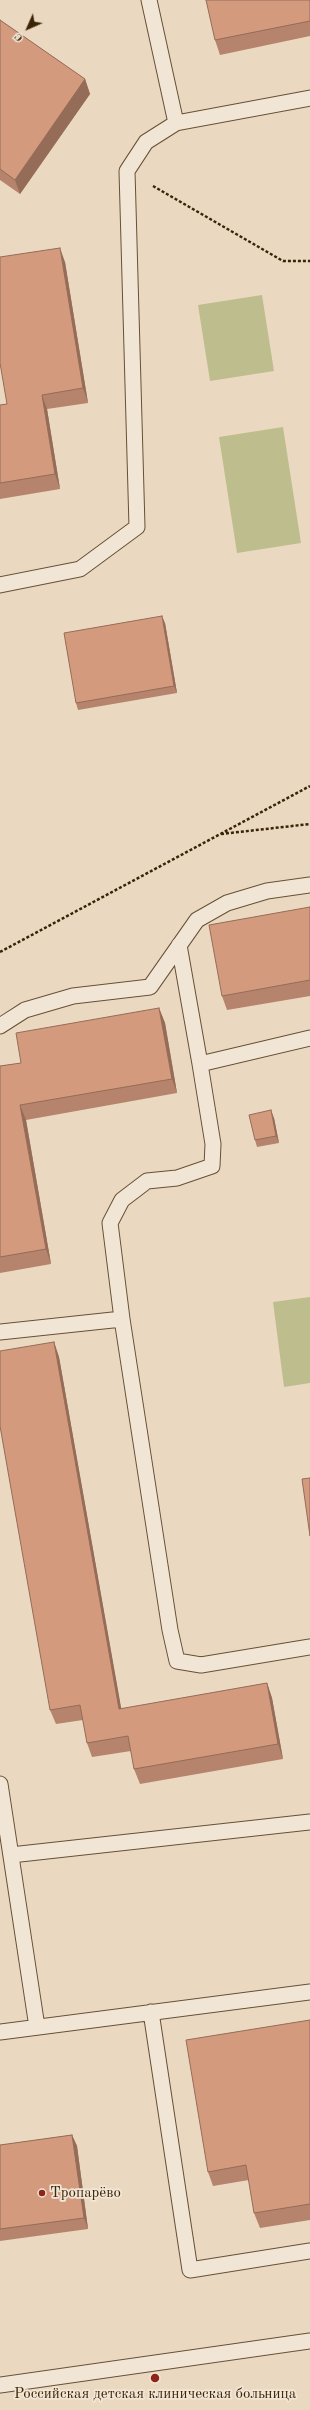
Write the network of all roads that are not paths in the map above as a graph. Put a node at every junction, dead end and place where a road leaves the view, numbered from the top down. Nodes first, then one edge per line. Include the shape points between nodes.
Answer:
1 (149, 0) edge
2 (310, 98) edge
3 (176, 123) junction
4 (0, 585) edge
5 (310, 885) edge
6 (179, 945) junction
7 (0, 1026) edge
8 (310, 1038) edge
9 (200, 1064) junction
10 (122, 1319) junction
11 (0, 1332) edge
12 (310, 1646) edge
13 (0, 1784) edge
14 (310, 1822) edge
15 (11, 1855) junction
16 (310, 1992) edge
17 (151, 2012) junction
18 (36, 2027) junction
19 (0, 2032) edge
20 (310, 2251) edge
21 (310, 2341) edge
22 (0, 2385) edge

1 - 3 lane
2 - 3 lane
3 - 4 lane via 146,142 127,171 137,527 80,569
5 - 6 lane via 267,891 227,903 197,920
6 - 7 lane via 150,987 73,996 25,1010
6 - 9 lane
8 - 9 lane
9 - 10 lane via 213,1144 212,1166 177,1178 147,1181 122,1200 110,1224
10 - 11 lane
10 - 12 lane via 176,1661 201,1665
13 - 15 lane
14 - 15 lane
15 - 18 lane
16 - 17 lane
17 - 18 lane
17 - 20 lane via 190,2270
18 - 19 lane
21 - 22 lane

